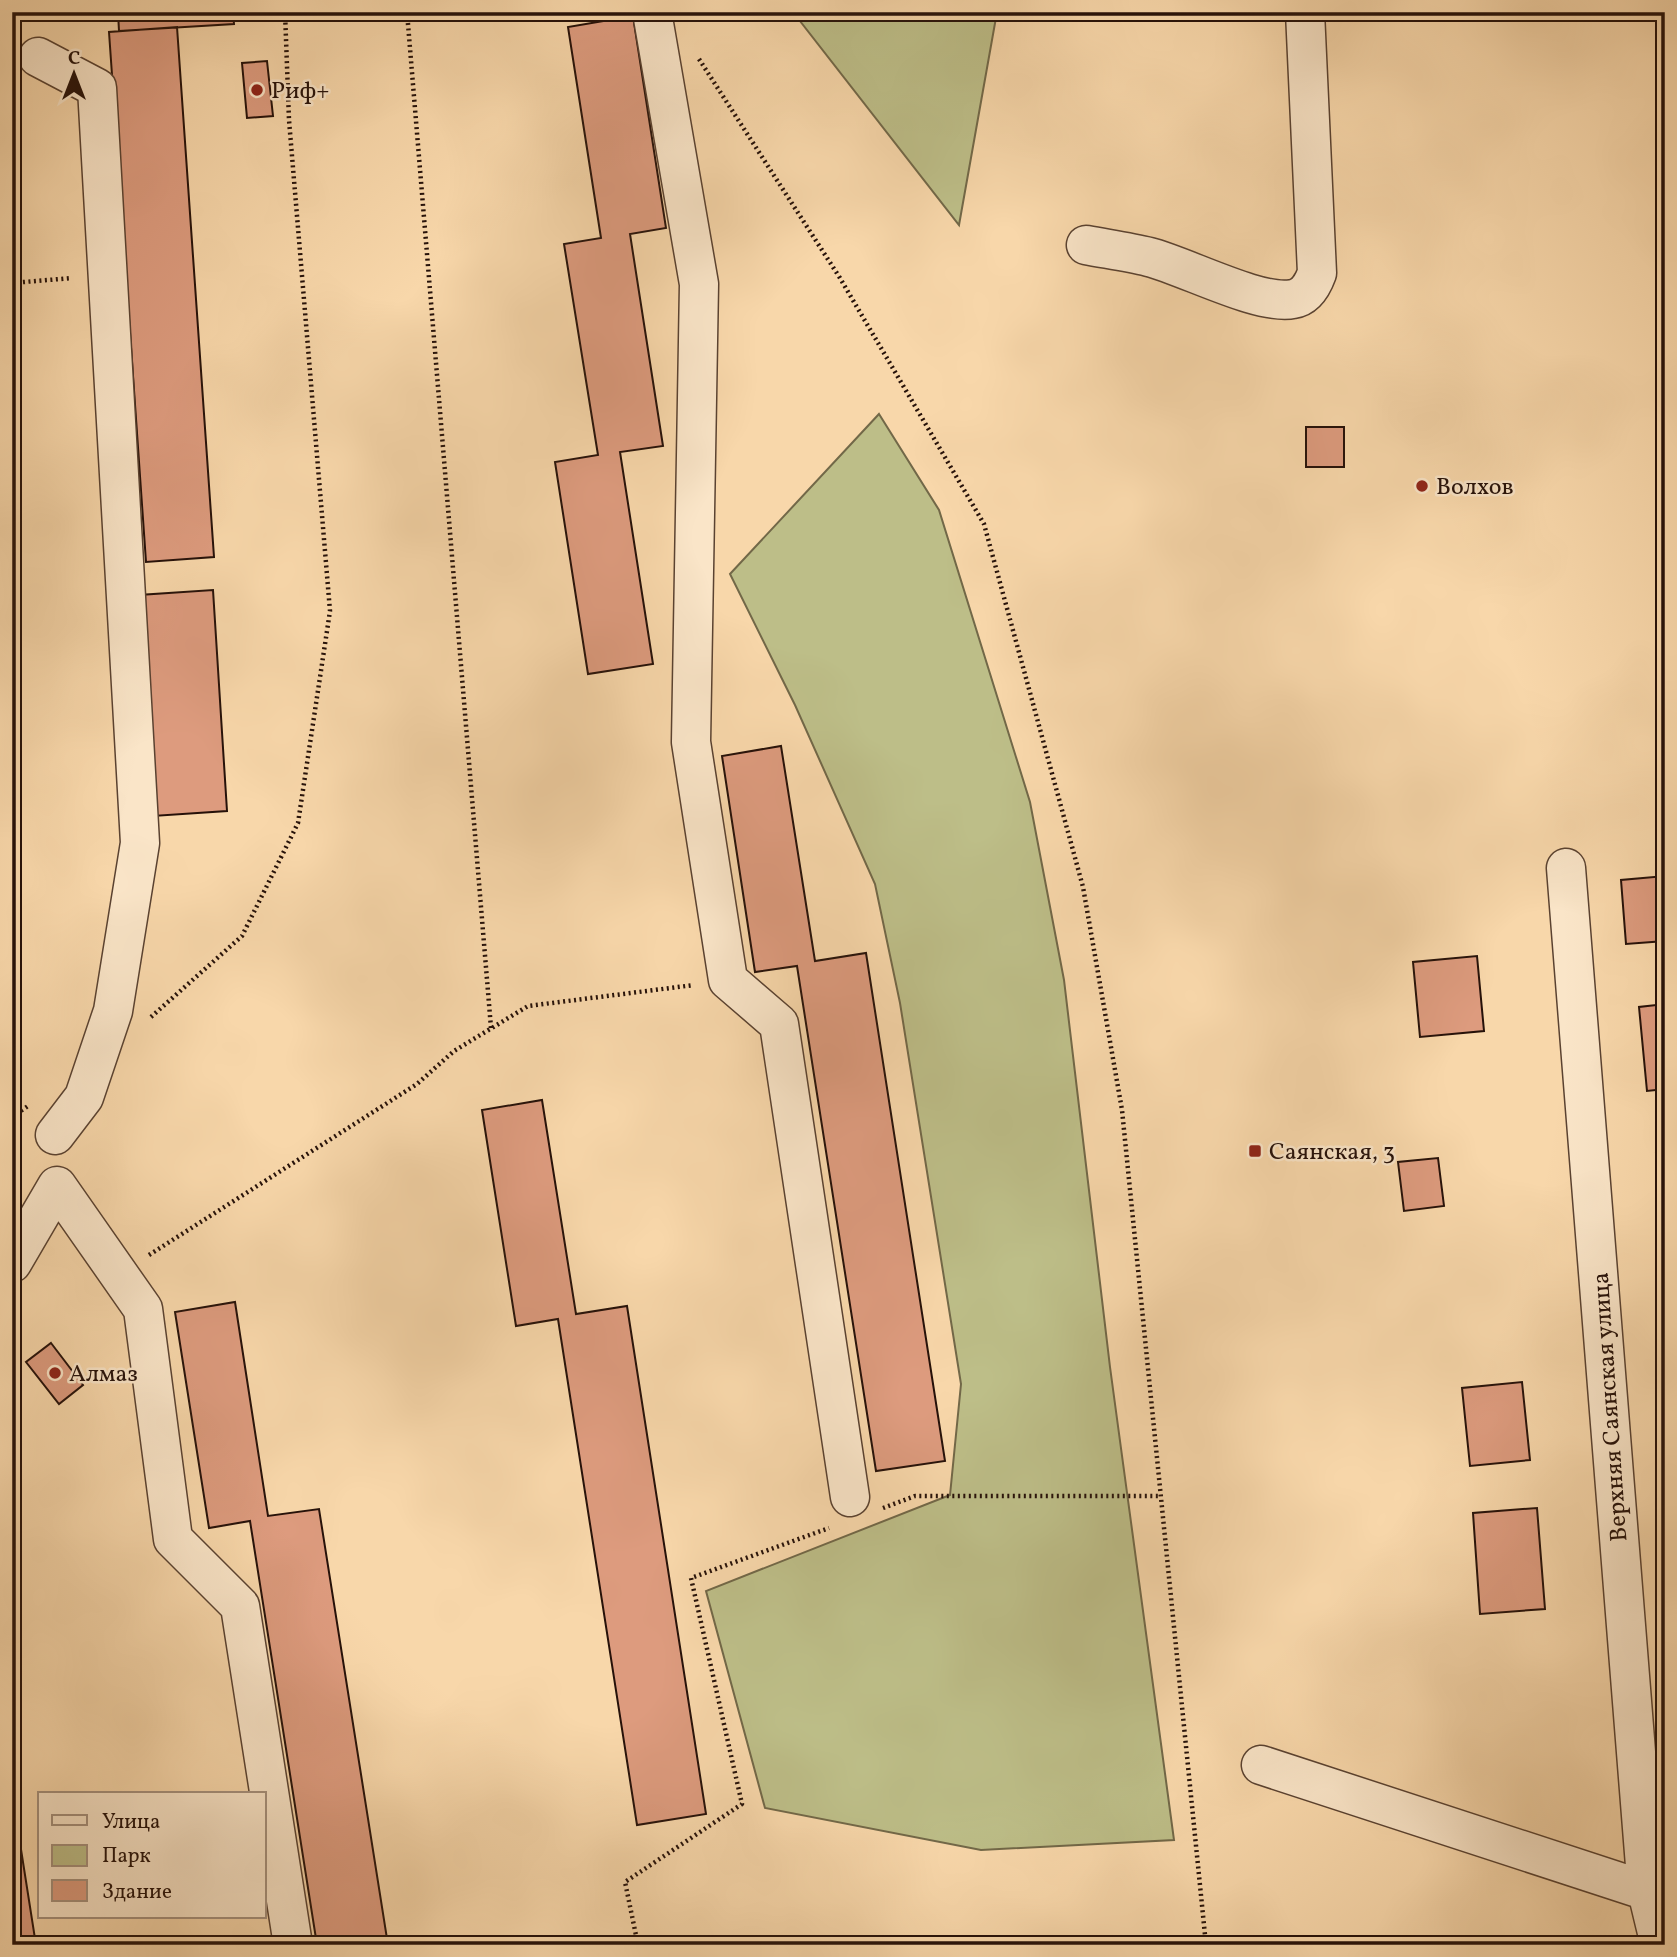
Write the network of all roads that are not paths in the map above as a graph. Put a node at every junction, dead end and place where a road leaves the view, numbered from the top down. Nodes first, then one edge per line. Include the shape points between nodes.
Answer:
1 (652, 12) edge
2 (1305, 12) edge
3 (38, 57) dead end
4 (1086, 245) dead end
5 (1566, 868) dead end
6 (55, 1135) dead end
7 (12, 1263) edge
8 (856, 1510) road end
9 (1261, 1765) dead end
10 (1647, 1891) junction
11 (293, 1945) edge
12 (1660, 1945) edge

1 - 8 street via 699,284 691,742 728,980 779,1024
2 - 4 street via 1317,273 1311,288 1295,299 1277,299 1150,257
3 - 6 street via 97,88 140,844 113,1011 84,1097
5 - 10 street, Верхняя Саянская улица
7 - 11 street via 57,1186 143,1309 173,1539 240,1606
9 - 10 street
10 - 12 street, Верхняя Саянская улица

